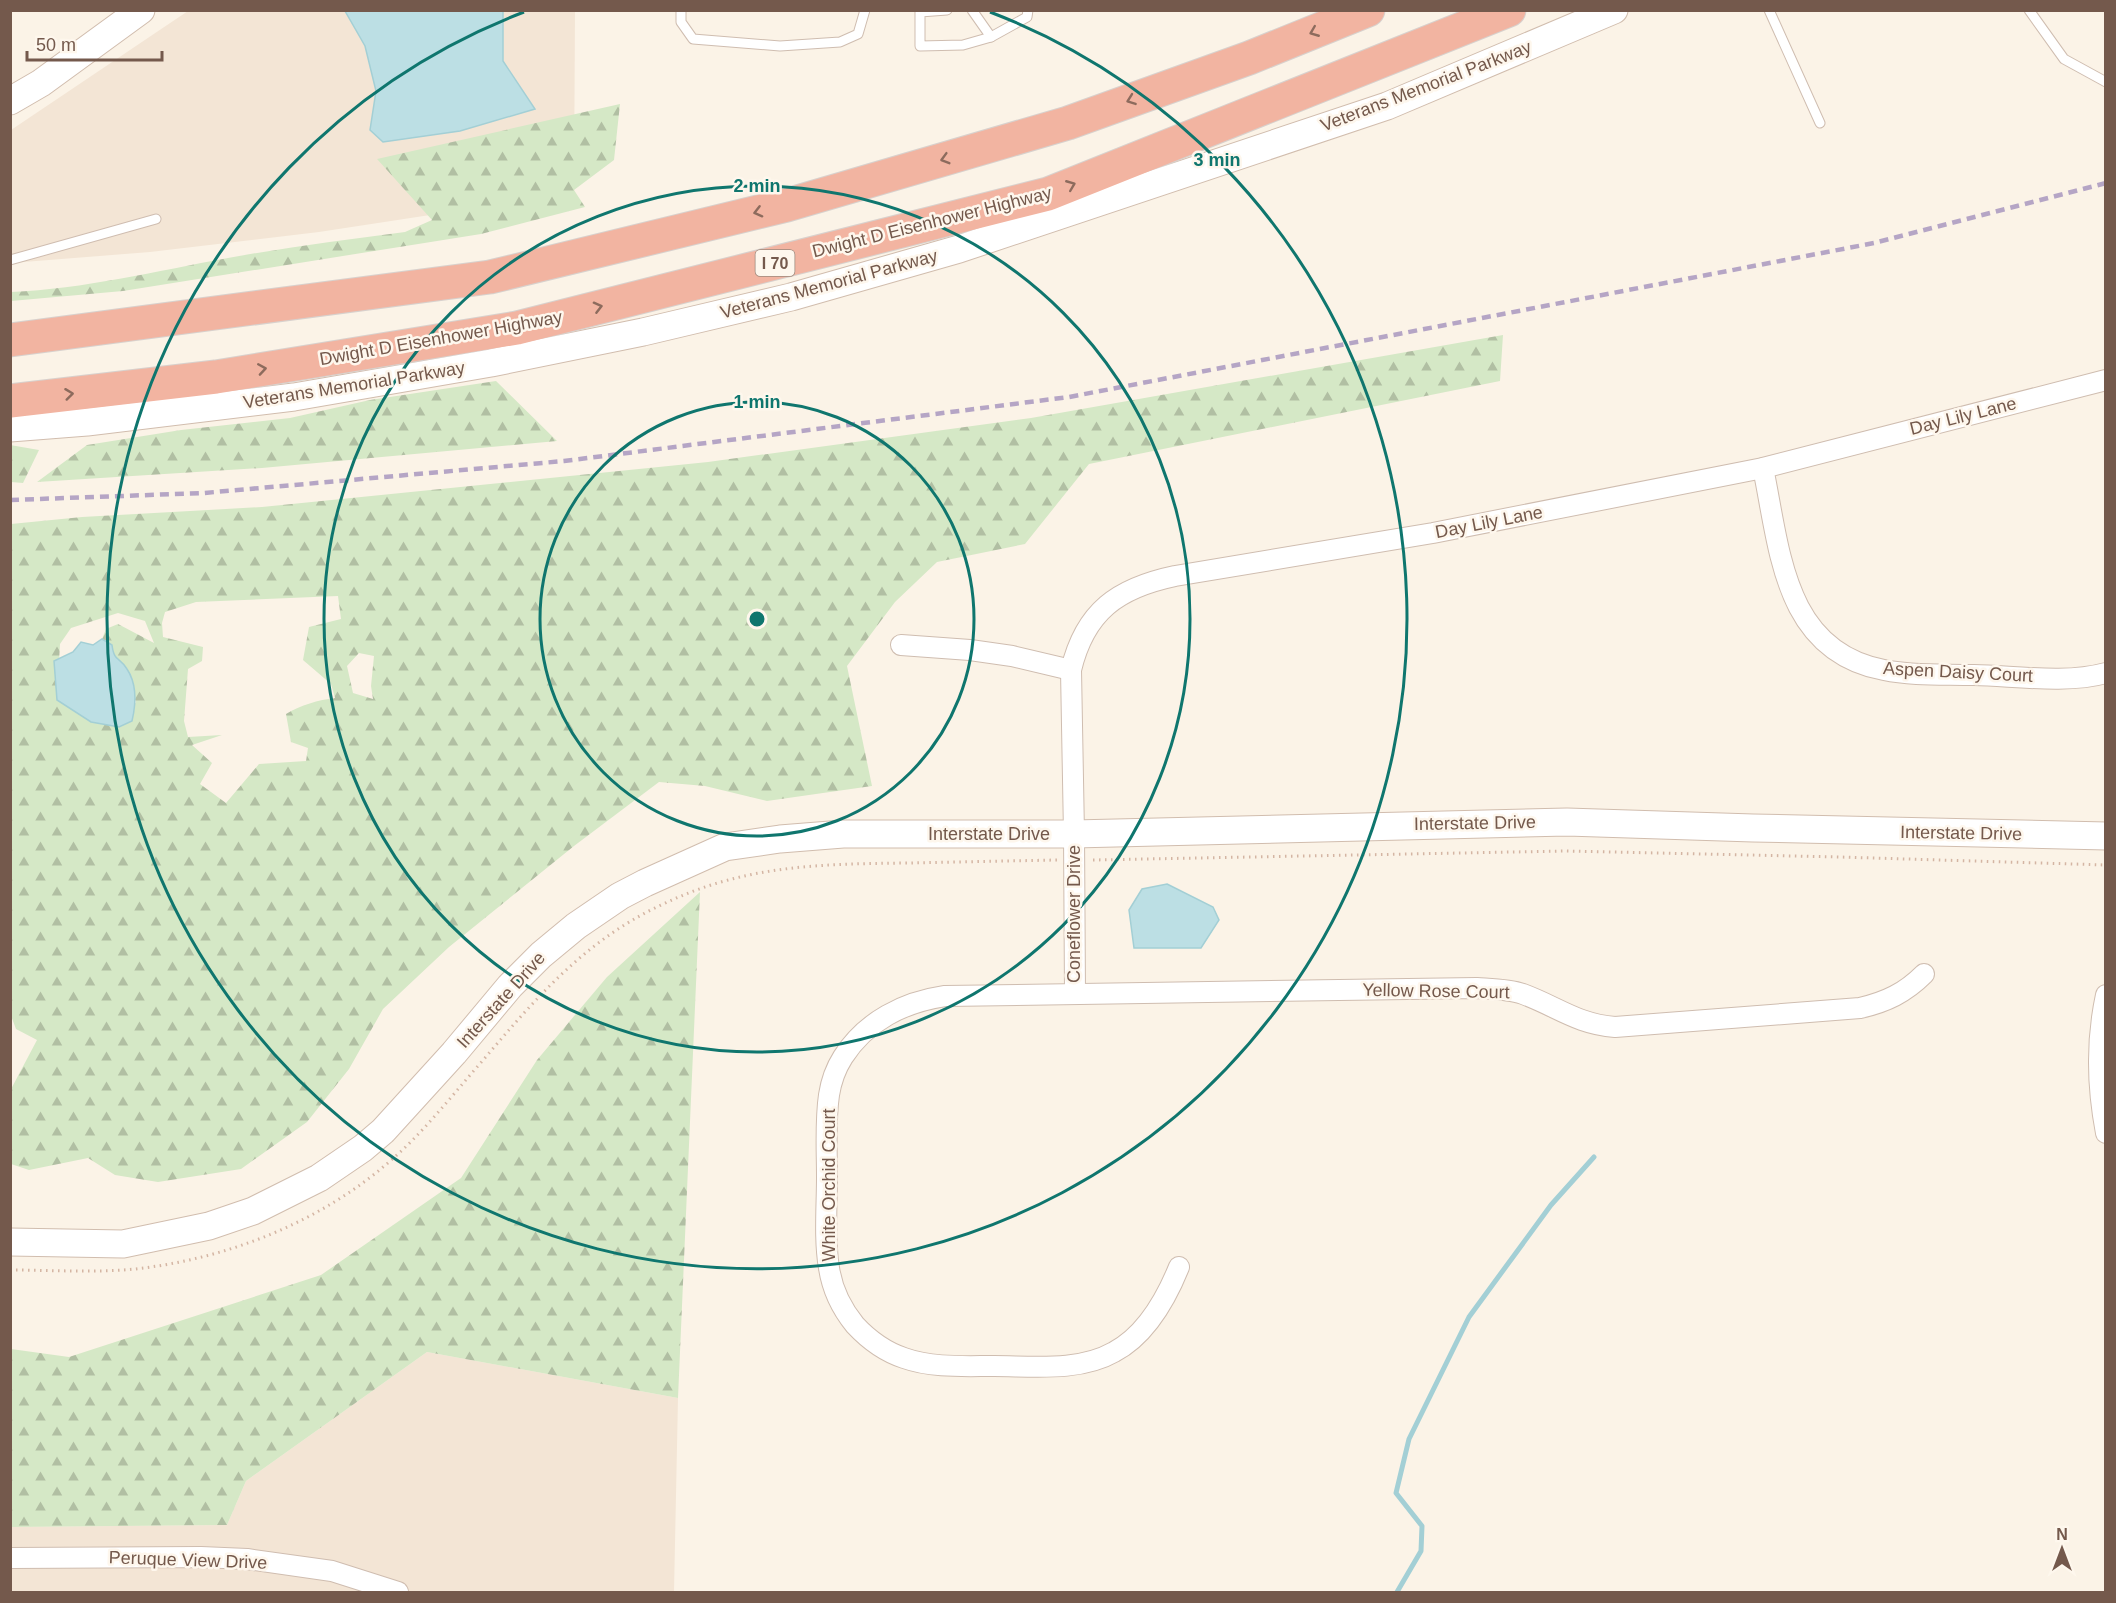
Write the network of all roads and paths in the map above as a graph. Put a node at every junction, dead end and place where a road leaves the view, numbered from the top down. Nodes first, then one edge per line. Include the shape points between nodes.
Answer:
1 (141, 10) edge
2 (681, 10) edge
3 (865, 10) edge
4 (947, 10) edge
5 (972, 10) edge
6 (1028, 10) edge
7 (1368, 10) edge
8 (1509, 10) edge
9 (1614, 10) edge
10 (1769, 10) edge
11 (2033, 13) edge
12 (992, 37) junction
13 (2106, 82) edge
14 (10, 101) edge
15 (1820, 123) dead end
16 (156, 219) dead end
17 (10, 260) edge
18 (10, 340) edge
19 (2106, 380) edge
20 (10, 401) edge
21 (10, 428) edge
22 (1763, 468) junction
23 (901, 645) dead end
24 (1071, 670) junction
25 (2106, 673) edge
26 (2106, 836) edge
27 (1074, 847) junction
28 (2106, 865) edge
29 (1924, 974) dead end
30 (1075, 994) junction
31 (2106, 994) edge
32 (2106, 1133) edge
33 (10, 1242) edge
34 (1179, 1267) dead end
35 (10, 1270) edge
36 (10, 1558) edge
37 (398, 1593) edge

1 - 14 main road
2 - 3 lane via 681,22 693,39 780,46 840,42 858,34
4 - 12 lane via 920,12 920,46 963,45
5 - 12 lane
6 - 12 lane via 1028,17
7 -> 18 highway via 1068,123 787,205 502,275
20 -> 8 highway, Dwight D Eisenhower Highway / I 70 via 216,377 517,328 1048,194
9 - 21 main road, Veterans Memorial Parkway via 1387,106 959,249 791,297 491,363 294,396
10 - 15 lane
11 - 13 lane via 2064,59
16 - 17 lane
19 - 22 street, Day Lily Lane
22 - 24 street, Day Lily Lane via 1433,533 1148,582 1101,609 1076,649
22 - 25 street, Aspen Daisy Court via 1788,586 1797,608 1822,640 1840,653 1862,664 1911,673 2071,678
23 - 24 street via 1012,656
24 - 27 street, Day Lily Lane
26 - 27 main road, Interstate Drive via 1567,822
27 - 28 path via 1566,852
27 - 30 street, Coneflower Drive
27 - 33 main road, Interstate Drive via 843,834 725,847 637,887 576,926 510,986 383,1131 319,1178 253,1210 198,1229 123,1244
27 - 35 path via 811,865 764,871 685,895 615,931 566,968 416,1137 382,1168 336,1200 258,1240 177,1263 103,1271
29 - 30 street, Yellow Rose Court via 1897,996 1860,1008 1616,1027 1581,1021 1521,993 1502,990
30 - 34 street, White Orchid Court via 945,996 921,1000 884,1017 854,1043 834,1077 827,1116 827,1242 833,1287 855,1324 870,1339 902,1358 941,1365 1071,1365 1114,1353 1129,1342 1152,1316
31 - 32 street via 2098,1066
36 - 37 street, Peruque View Drive via 248,1559 332,1571

